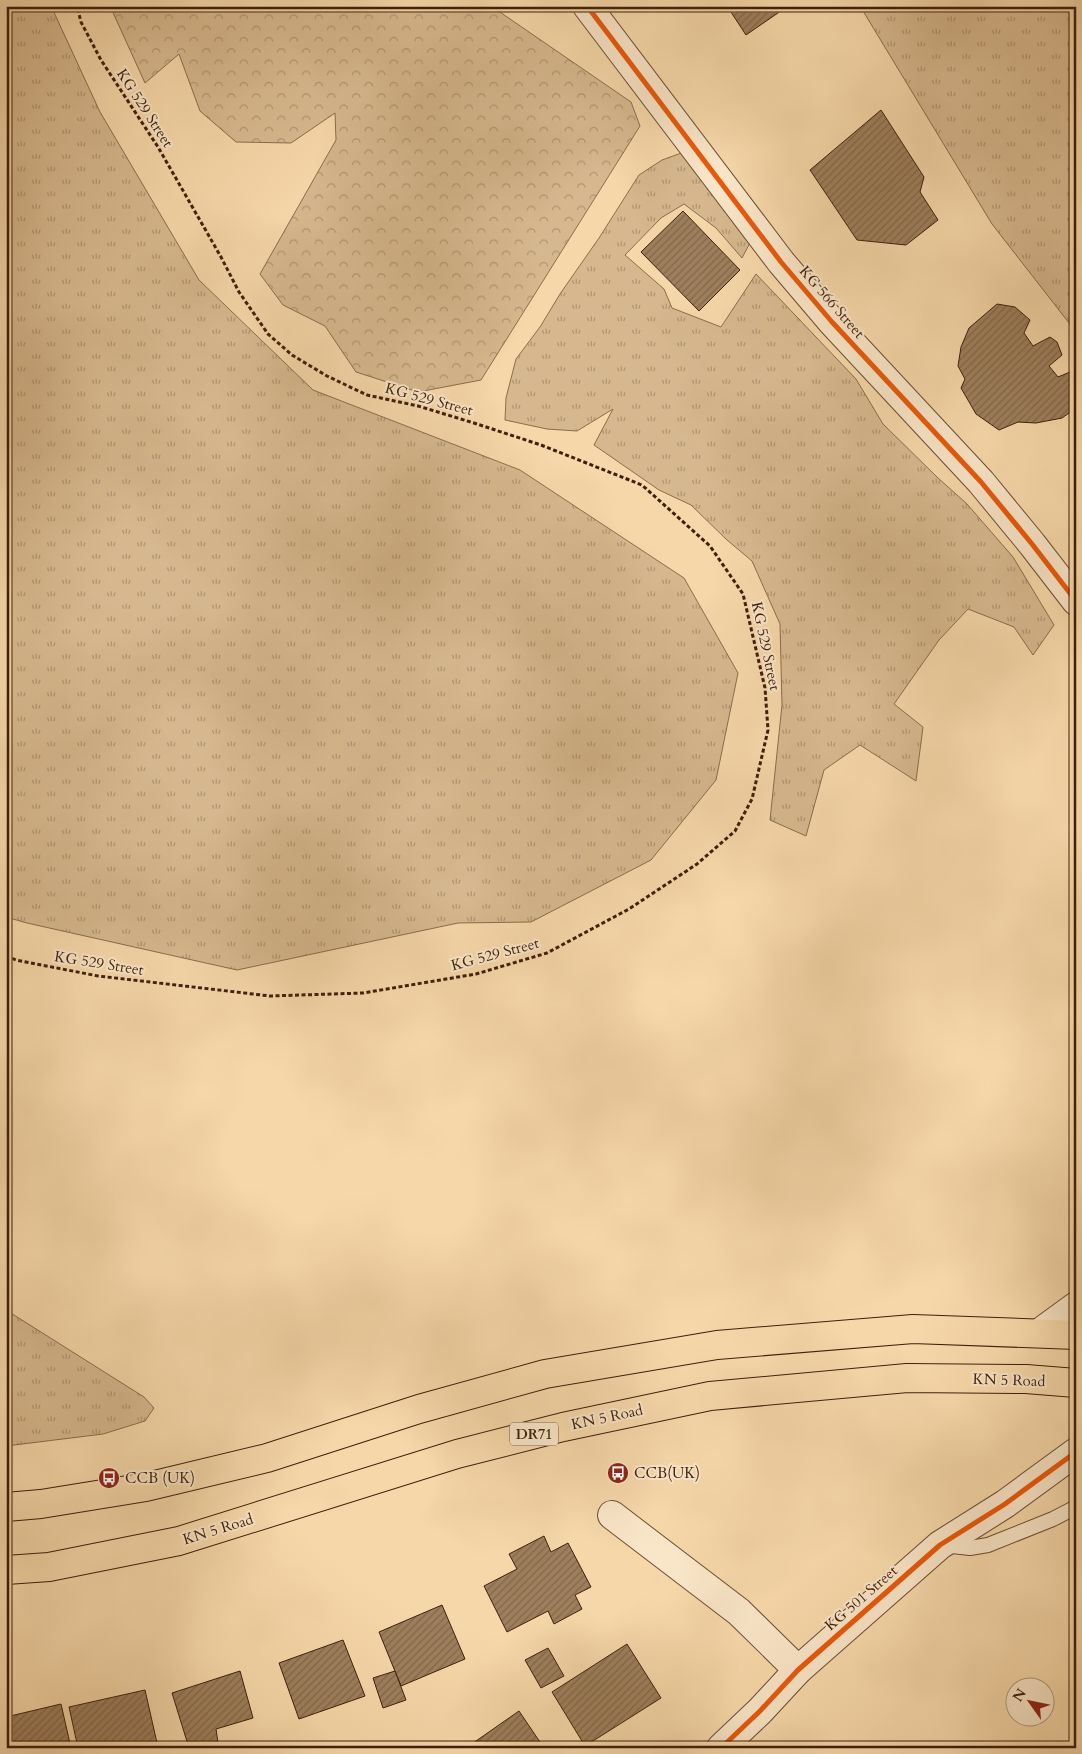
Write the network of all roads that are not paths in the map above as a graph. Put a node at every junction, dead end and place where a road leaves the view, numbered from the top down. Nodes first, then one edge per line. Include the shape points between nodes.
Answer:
1 (587, 6) edge
2 (1076, 601) edge
3 (1076, 1306) edge
4 (1039, 1333) junction
5 (1076, 1335) edge
6 (1076, 1383) edge
7 (1076, 1452) edge
8 (6, 1507) edge
9 (1076, 1507) edge
10 (612, 1515) dead end
11 (940, 1545) junction
12 (6, 1570) edge
13 (798, 1670) junction
14 (721, 1748) edge

1 - 2 street, KG 566 Street via 781,262 980,482
3 - 4 street
4 - 5 main road
4 - 8 main road via 913,1329 717,1345 545,1374 419,1409 267,1458 146,1487
6 - 12 main road, KN 5 Road / DR71 via 1026,1379 907,1378 710,1396 563,1427 457,1454 179,1541 49,1567
7 - 11 street, KG 501 Street via 1005,1504
9 - 11 lane via 988,1545 970,1548
10 - 13 street via 739,1612
11 - 13 street, KG 501 Street
13 - 14 street, KG 501 Street

